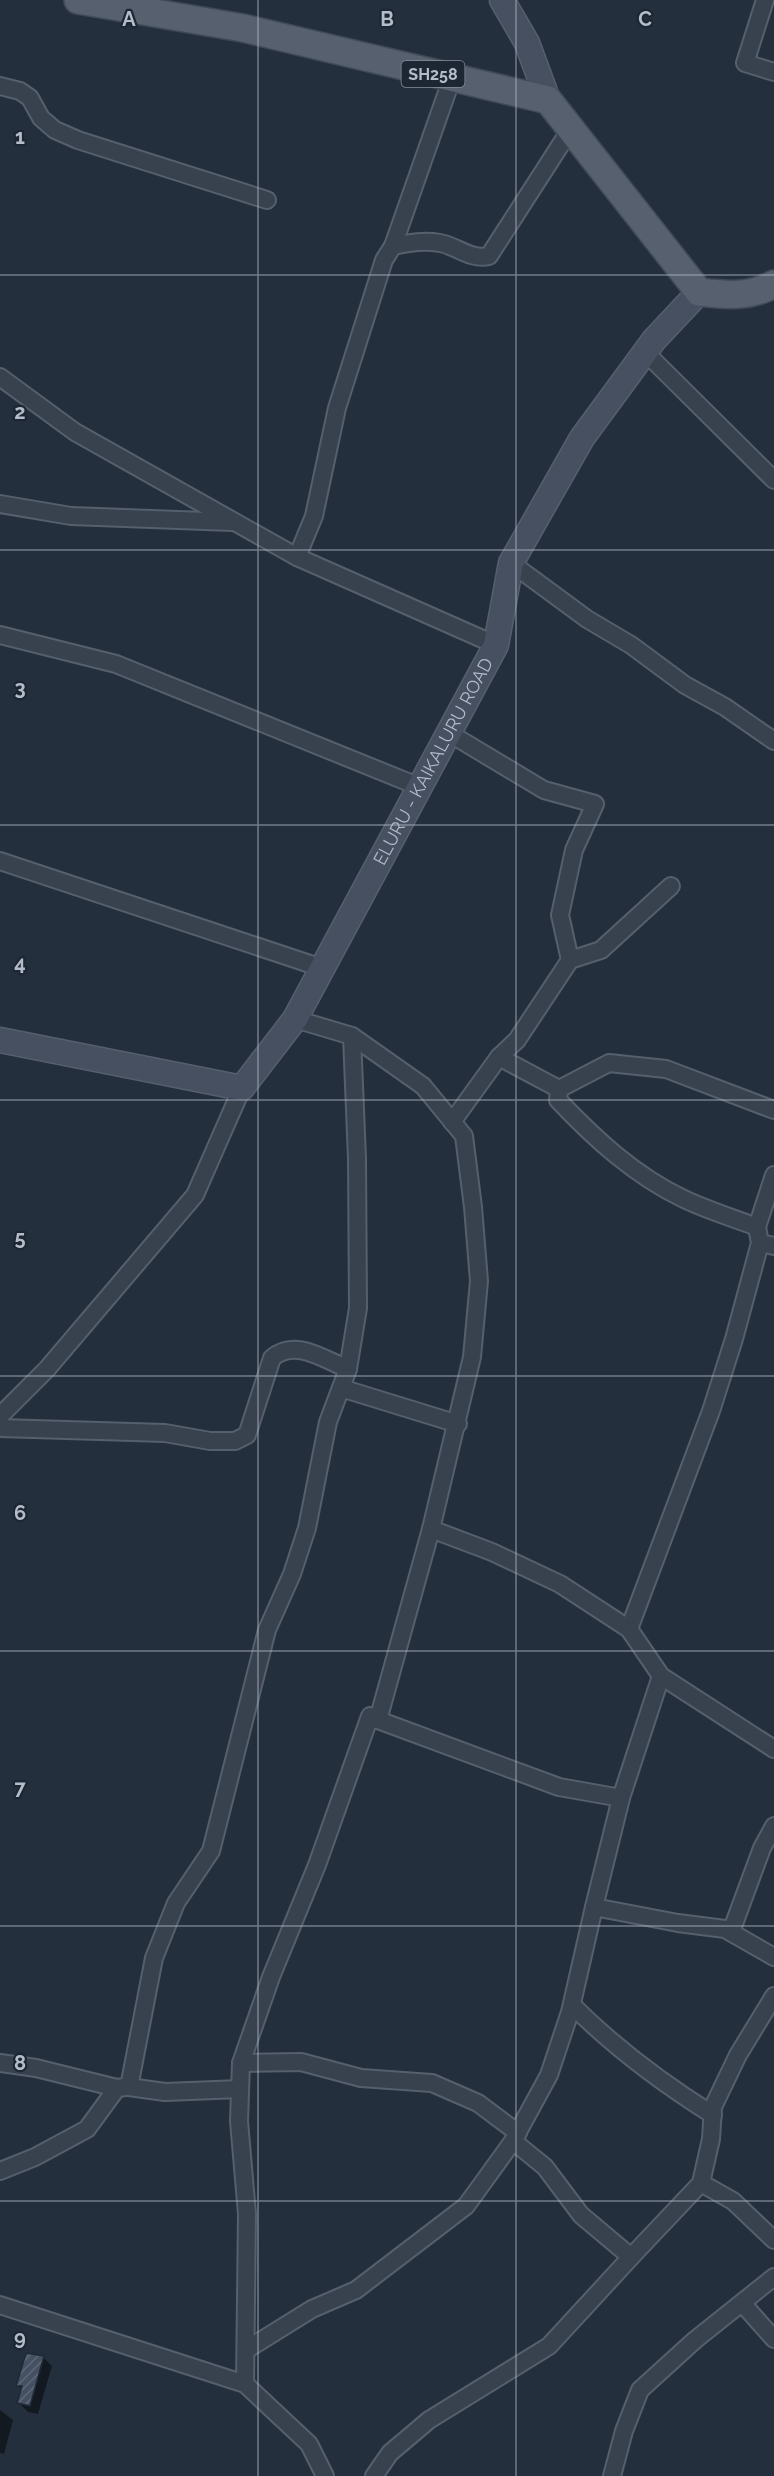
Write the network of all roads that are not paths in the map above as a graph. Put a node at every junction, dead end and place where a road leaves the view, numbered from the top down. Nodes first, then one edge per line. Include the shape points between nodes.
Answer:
1 (78, 0) edge
2 (502, 0) edge
3 (765, 0) edge
4 (774, 72) edge
5 (452, 78) junction
6 (0, 86) edge
7 (549, 100) junction
8 (572, 127) junction
9 (267, 200) dead end
10 (393, 246) junction
11 (774, 284) edge
12 (699, 292) junction
13 (645, 352) junction
14 (0, 377) edge
15 (774, 480) edge
16 (0, 504) edge
17 (236, 522) junction
18 (297, 557) junction
19 (511, 563) junction
20 (0, 635) edge
21 (496, 645) junction
22 (449, 733) junction
23 (774, 741) edge
24 (420, 787) junction
25 (0, 861) edge
26 (671, 886) dead end
27 (570, 960) junction
28 (322, 968) junction
29 (295, 1019) junction
30 (352, 1036) junction
31 (0, 1040) edge
32 (499, 1058) junction
33 (242, 1088) junction
34 (559, 1089) junction
35 (774, 1110) edge
36 (452, 1122) junction
37 (774, 1175) edge
38 (764, 1239) edge
39 (348, 1369) junction
40 (341, 1388) junction
41 (0, 1416) edge
42 (458, 1424) junction
43 (0, 1428) edge
44 (431, 1529) junction
45 (629, 1629) junction
46 (661, 1676) junction
47 (378, 1720) junction
48 (774, 1749) edge
49 (621, 1798) junction
50 (774, 1826) edge
51 (594, 1906) junction
52 (731, 1932) junction
53 (774, 1957) edge
54 (774, 1996) edge
55 (572, 2004) junction
56 (0, 2063) edge
57 (241, 2063) junction
58 (123, 2087) junction
59 (240, 2089) junction
60 (713, 2115) junction
61 (515, 2137) junction
62 (0, 2170) edge
63 (701, 2183) junction
64 (774, 2240) edge
65 (631, 2257) junction
66 (774, 2277) edge
67 (742, 2303) junction
68 (0, 2305) edge
69 (774, 2339) edge
70 (246, 2350) junction
71 (245, 2384) junction
72 (325, 2476) edge
73 (374, 2476) edge
74 (612, 2476) edge

1 - 5 main road, SH258 via 243,28
2 - 7 main road via 527,43
3 - 4 street via 745,63
5 - 7 main road, SH258
5 - 10 street
6 - 9 street via 20,91 55,130 78,140
7 - 8 main road
8 - 10 street via 489,256 478,258 441,243 417,241
8 - 12 main road
10 - 18 street via 384,260 337,408 314,516
11 - 12 main road via 752,294
12 - 13 main road, ELURU - KAIKALURU ROAD
13 - 15 street
13 - 19 main road, ELURU - KAIKALURU ROAD via 582,438
14 - 17 street via 75,432
16 - 17 street via 71,516
17 - 18 street
18 - 21 street
19 - 21 main road, ELURU - KAIKALURU ROAD
19 - 23 street via 586,619
20 - 24 street via 116,664
21 - 22 main road, ELURU - KAIKALURU ROAD
22 - 24 main road, ELURU - KAIKALURU ROAD
22 - 27 street via 544,790 595,804 574,850 560,915
24 - 28 main road, ELURU - KAIKALURU ROAD
25 - 28 street
26 - 27 street via 601,950
27 - 32 street via 517,1040
28 - 29 main road, ELURU - KAIKALURU ROAD
29 - 30 street
29 - 33 main road, ELURU - KAIKALURU ROAD
30 - 36 street via 423,1086
30 - 39 street via 358,1308
31 - 33 main road
32 - 34 street
32 - 36 street
33 - 41 street via 195,1195 47,1369
34 - 35 street via 609,1063 666,1070
34 - 38 street via 558,1100 592,1136 624,1161 683,1199
36 - 42 street via 464,1136 478,1281 472,1356
37 - 38 street
38 - 45 street via 711,1411
39 - 40 street
39 - 43 street via 295,1347 281,1350 272,1358 247,1435 235,1441 165,1433
40 - 42 street
40 - 58 street via 328,1422 307,1528 267,1630 211,1851 176,1903 154,1958
42 - 44 street
44 - 45 street via 560,1584
44 - 47 street
45 - 46 street
46 - 48 street
46 - 49 street
47 - 49 street via 559,1787
47 - 57 street via 370,1716
49 - 51 street
50 - 52 street
51 - 52 street
51 - 55 street
52 - 53 street
54 - 60 street via 738,2055 713,2107
55 - 60 street via 628,2056
55 - 61 street via 549,2075
56 - 58 street
57 - 59 street
57 - 61 street via 301,2062 362,2078 432,2083 478,2103
58 - 59 street via 165,2092
58 - 62 street via 87,2129 35,2157
59 - 70 street via 247,2214
60 - 63 street
61 - 65 street via 545,2167 581,2215
61 - 70 street via 466,2206 356,2290 312,2309
63 - 64 street via 734,2200
63 - 65 street
65 - 73 street via 549,2346 429,2420 390,2453
66 - 67 street
67 - 69 street
67 - 74 street via 640,2390
68 - 71 street
70 - 71 street
71 - 72 street via 309,2444

